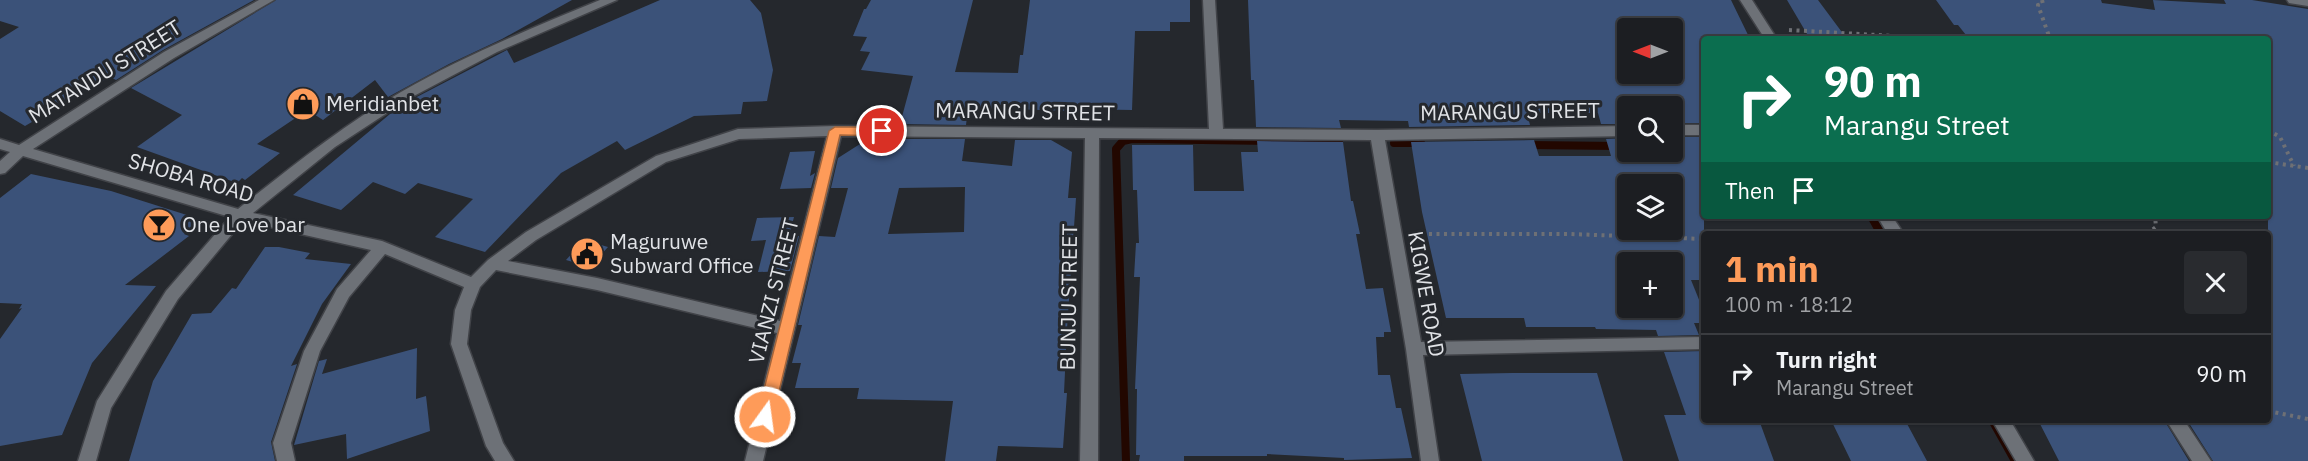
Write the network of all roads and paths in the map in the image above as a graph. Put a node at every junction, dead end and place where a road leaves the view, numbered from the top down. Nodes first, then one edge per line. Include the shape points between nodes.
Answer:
1 (268, 0) edge
2 (612, 0) edge
3 (1209, 0) edge
4 (1746, 0) edge
5 (2042, 0) edge
6 (2293, 0) edge
7 (2308, 2) edge
8 (1767, 34) edge
9 (1839, 36) edge
10 (2049, 36) edge
11 (1683, 130) edge
12 (1701, 130) edge
13 (835, 131) junction
14 (1617, 131) edge
15 (2271, 132) edge
16 (1216, 133) junction
17 (1092, 134) junction
18 (1377, 135) junction
19 (0, 144) edge
20 (21, 150) junction
21 (2271, 162) edge
22 (2294, 166) junction
23 (2308, 168) edge
24 (0, 169) edge
25 (240, 215) junction
26 (1395, 234) junction
27 (1701, 239) edge
28 (382, 247) junction
29 (493, 264) junction
30 (473, 284) junction
31 (786, 329) junction
32 (1701, 343) edge
33 (1414, 349) junction
34 (2271, 412) edge
35 (2308, 419) edge
36 (2003, 423) edge
37 (2177, 423) edge
38 (87, 461) edge
39 (286, 461) edge
40 (505, 461) edge
41 (754, 461) edge
42 (1089, 461) edge
43 (1430, 461) edge
44 (2025, 461) edge
45 (2202, 461) edge

1 - 20 street, MATANDU STREET via 169,55
2 - 25 street via 492,49 405,95 330,144
3 - 16 street
4 - 8 street
5 - 10 path via 2043,4 2037,5
6 - 7 street
8 - 9 path
11 - 12 street
13 - 17 street, MARANGU STREET
13 - 29 street, MARANGU STREET via 738,134 661,159 531,236
13 - 31 street, VIANZI STREET
14 - 18 street, MARANGU STREET
15 - 22 path via 2280,137
16 - 17 street, MARANGU STREET
16 - 18 street, MARANGU STREET
17 - 42 street, BUNJU STREET
18 - 26 street, KIGWE ROAD
19 - 20 street, SHOBA ROAD
20 - 24 street, MATANDU STREET
20 - 25 street, SHOBA ROAD
21 - 22 path
22 - 23 path
25 - 28 street, SHOBA ROAD
25 - 38 street via 159,315 103,406
26 - 27 path
26 - 33 street, KIGWE ROAD
28 - 30 street, SHOBA ROAD
28 - 39 street via 343,293 312,351 282,443
29 - 30 street, MARANGU STREET
29 - 31 street
30 - 40 street, MARANGU STREET via 463,310 459,344 495,446
31 - 41 street, VIANZI STREET
32 - 33 street
33 - 43 street, KIGWE ROAD
34 - 35 path
36 - 44 street
37 - 45 street

